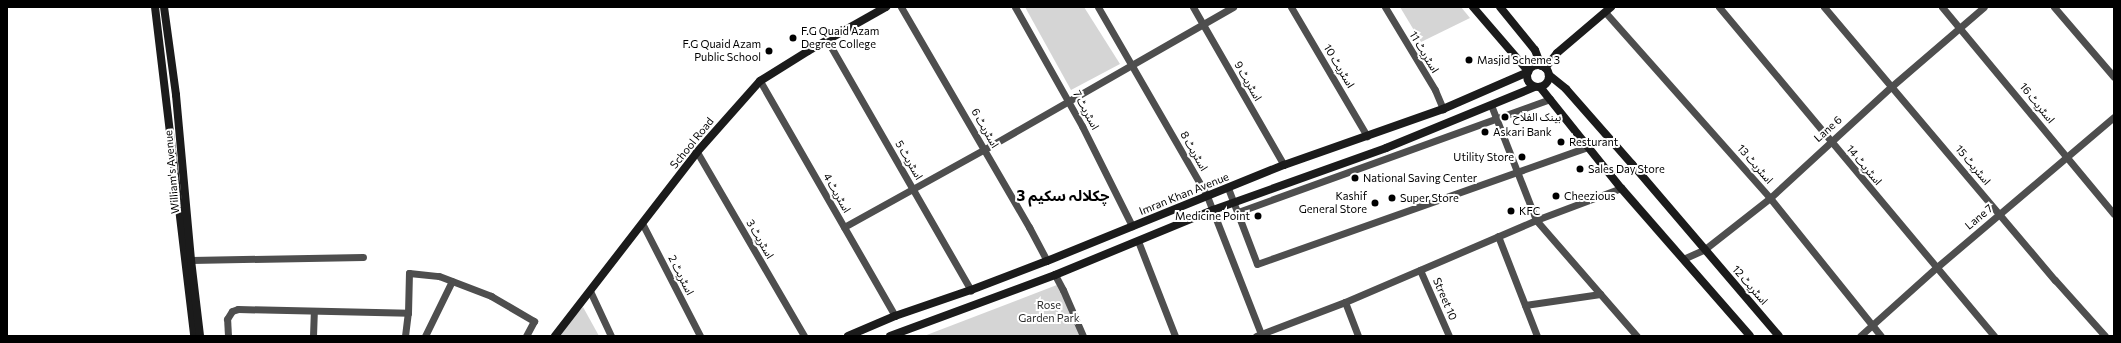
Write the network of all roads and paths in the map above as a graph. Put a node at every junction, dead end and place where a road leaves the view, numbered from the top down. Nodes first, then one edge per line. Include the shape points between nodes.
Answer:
1 (155, 7) edge
2 (164, 7) edge
3 (886, 7) edge
4 (901, 7) edge
5 (1015, 7) edge
6 (1098, 7) edge
7 (1193, 7) edge
8 (1233, 7) edge
9 (1292, 7) edge
10 (1385, 7) edge
11 (1473, 7) edge
12 (1500, 7) edge
13 (1719, 7) edge
14 (1824, 7) edge
15 (1942, 7) edge
16 (1984, 7) edge
17 (2054, 7) edge
18 (1608, 9) edge
19 (1203, 24) junction
20 (1961, 28) junction
21 (827, 40) junction
22 (1131, 65) junction
23 (1545, 70) junction
24 (1528, 72) junction
25 (2114, 77) edge
26 (760, 81) junction
27 (1892, 86) junction
28 (1537, 87) junction
29 (1550, 99) junction
30 (1069, 101) junction
31 (1491, 105) junction
32 (1443, 109) junction
33 (2114, 116) edge
34 (1496, 119) junction
35 (1367, 136) junction
36 (1830, 141) junction
37 (1588, 147) junction
38 (985, 149) junction
39 (697, 152) junction
40 (2066, 157) junction
41 (1284, 165) junction
42 (1518, 173) junction
43 (1228, 188) junction
44 (1621, 188) junction
45 (913, 189) junction
46 (1207, 196) junction
47 (1770, 198) junction
48 (1234, 203) junction
49 (1213, 210) junction
50 (1238, 212) junction
51 (2000, 214) junction
52 (2114, 214) edge
53 (1536, 220) junction
54 (642, 223) junction
55 (1132, 226) junction
56 (844, 227) junction
57 (1498, 236) junction
58 (1138, 241) junction
59 (1705, 249) junction
60 (363, 258) dead end
61 (1683, 259) junction
62 (191, 260) junction
63 (1047, 261) junction
64 (1937, 267) junction
65 (1420, 270) junction
66 (1055, 275) junction
67 (452, 281) junction
68 (971, 290) junction
69 (590, 291) junction
70 (1600, 294) junction
71 (1345, 302) junction
72 (1525, 305) junction
73 (314, 311) junction
74 (408, 313) junction
75 (895, 316) junction
76 (1872, 326) junction
77 (910, 333) edge
78 (1260, 335) edge
79 (194, 336) edge
80 (200, 336) edge
81 (228, 336) edge
82 (314, 336) edge
83 (405, 336) edge
84 (426, 336) edge
85 (526, 336) edge
86 (555, 336) edge
87 (612, 336) edge
88 (700, 336) edge
89 (804, 336) edge
90 (848, 336) edge
91 (890, 336) edge
92 (1083, 336) edge
93 (1175, 336) edge
94 (1358, 336) edge
95 (1448, 336) edge
96 (1537, 336) edge
97 (1637, 336) edge
98 (1750, 336) edge
99 (1779, 336) edge
100 (1860, 336) edge
101 (1881, 336) edge
102 (1994, 336) edge
103 (2105, 336) edge

1 - 79 street
2 - 62 street, William's Avenue via 176,95
3 - 21 street, School Road
4 - 38 street, اسٹریٹ 6
5 - 30 street, اسٹریٹ 7
6 - 22 street, اسٹریٹ 8
7 - 19 street, اسٹریٹ 9
8 - 19 street
9 - 35 street, اسٹریٹ 10
10 - 32 street, اسٹریٹ 11 via 1435,90
11 - 24 street
12 - 23 street via 1535,50
13 - 36 street, اسٹریٹ 14
14 - 27 street, اسٹریٹ 15
15 - 20 street, اسٹریٹ 16
16 - 20 street, Lane 6
17 - 25 street
18 - 23 street via 1557,53
18 - 47 street, اسٹریٹ 13
19 - 22 street
19 - 41 street, اسٹریٹ 9
20 - 27 street, Lane 6
20 - 40 street, اسٹریٹ 16
21 - 26 street, School Road
21 - 45 street, اسٹریٹ 5
22 - 30 street
22 - 46 street, اسٹریٹ 8
23 - 24 street via 1535,66
23 - 28 street via 1548,81
23 - 59 street, اسٹریٹ 12 via 1566,89
24 - 28 street via 1528,81
24 - 32 street, Imran Khan Avenue
26 - 39 street, School Road
26 - 56 street, اسٹریٹ 4
27 - 36 street, Lane 6
27 - 51 street, اسٹریٹ 15
28 - 29 street
28 - 31 street
29 - 34 street
29 - 37 street
30 - 38 street
30 - 55 street, اسٹریٹ 7
31 - 34 street
31 - 48 street via 1386,148
32 - 35 street, Imran Khan Avenue
33 - 40 street, Lane 7
34 - 42 street
34 - 50 street
35 - 41 street, Imran Khan Avenue
36 - 47 street, Lane 6
36 - 64 street, اسٹریٹ 14
37 - 42 street
37 - 44 street
38 - 45 street
38 - 63 street, اسٹریٹ 6
39 - 54 street, School Road
39 - 89 street, اسٹریٹ 3
40 - 51 street, Lane 7
40 - 52 street, اسٹریٹ 16
41 - 43 street, Imran Khan Avenue
42 - 50 street via 1257,264
42 - 53 street
43 - 46 street, Imran Khan Avenue
43 - 48 street
44 - 53 street
44 - 61 street
45 - 56 street
45 - 68 street, اسٹریٹ 5
46 - 49 street, اسٹریٹ 8
46 - 55 street, Imran Khan Avenue
47 - 59 street, Lane 6
47 - 76 street, اسٹریٹ 13
48 - 49 street
48 - 50 street
49 - 58 street
49 - 78 street, اسٹریٹ 8
51 - 64 street, Lane 7
51 - 103 street, اسٹریٹ 15
53 - 57 street
53 - 70 street
54 - 69 street, School Road
54 - 88 street, اسٹریٹ 2
55 - 63 street, Imran Khan Avenue
56 - 75 street, اسٹریٹ 4
57 - 65 street
57 - 72 street
58 - 66 street
58 - 93 street
59 - 61 street, Lane 6
59 - 99 street, اسٹریٹ 12
60 - 62 street
61 - 98 street
62 - 80 street, William's Avenue
63 - 68 street, Imran Khan Avenue
64 - 76 street, Lane 7
64 - 102 street, اسٹریٹ 14
65 - 71 street
65 - 95 street, Street 10
66 - 77 street
66 - 92 street
67 - 74 street via 439,276 409,273
67 - 84 street
67 - 85 street via 491,296 534,321
68 - 75 street, Imran Khan Avenue
69 - 86 street, School Road
69 - 87 street
70 - 72 street
70 - 97 street
71 - 78 street
71 - 94 street
72 - 96 street
73 - 74 street
73 - 81 street via 238,309 232,311 227,319
73 - 82 street
74 - 83 street
75 - 90 street, Imran Khan Avenue
76 - 100 street, Lane 7
76 - 101 street, اسٹریٹ 13
77 - 91 street

